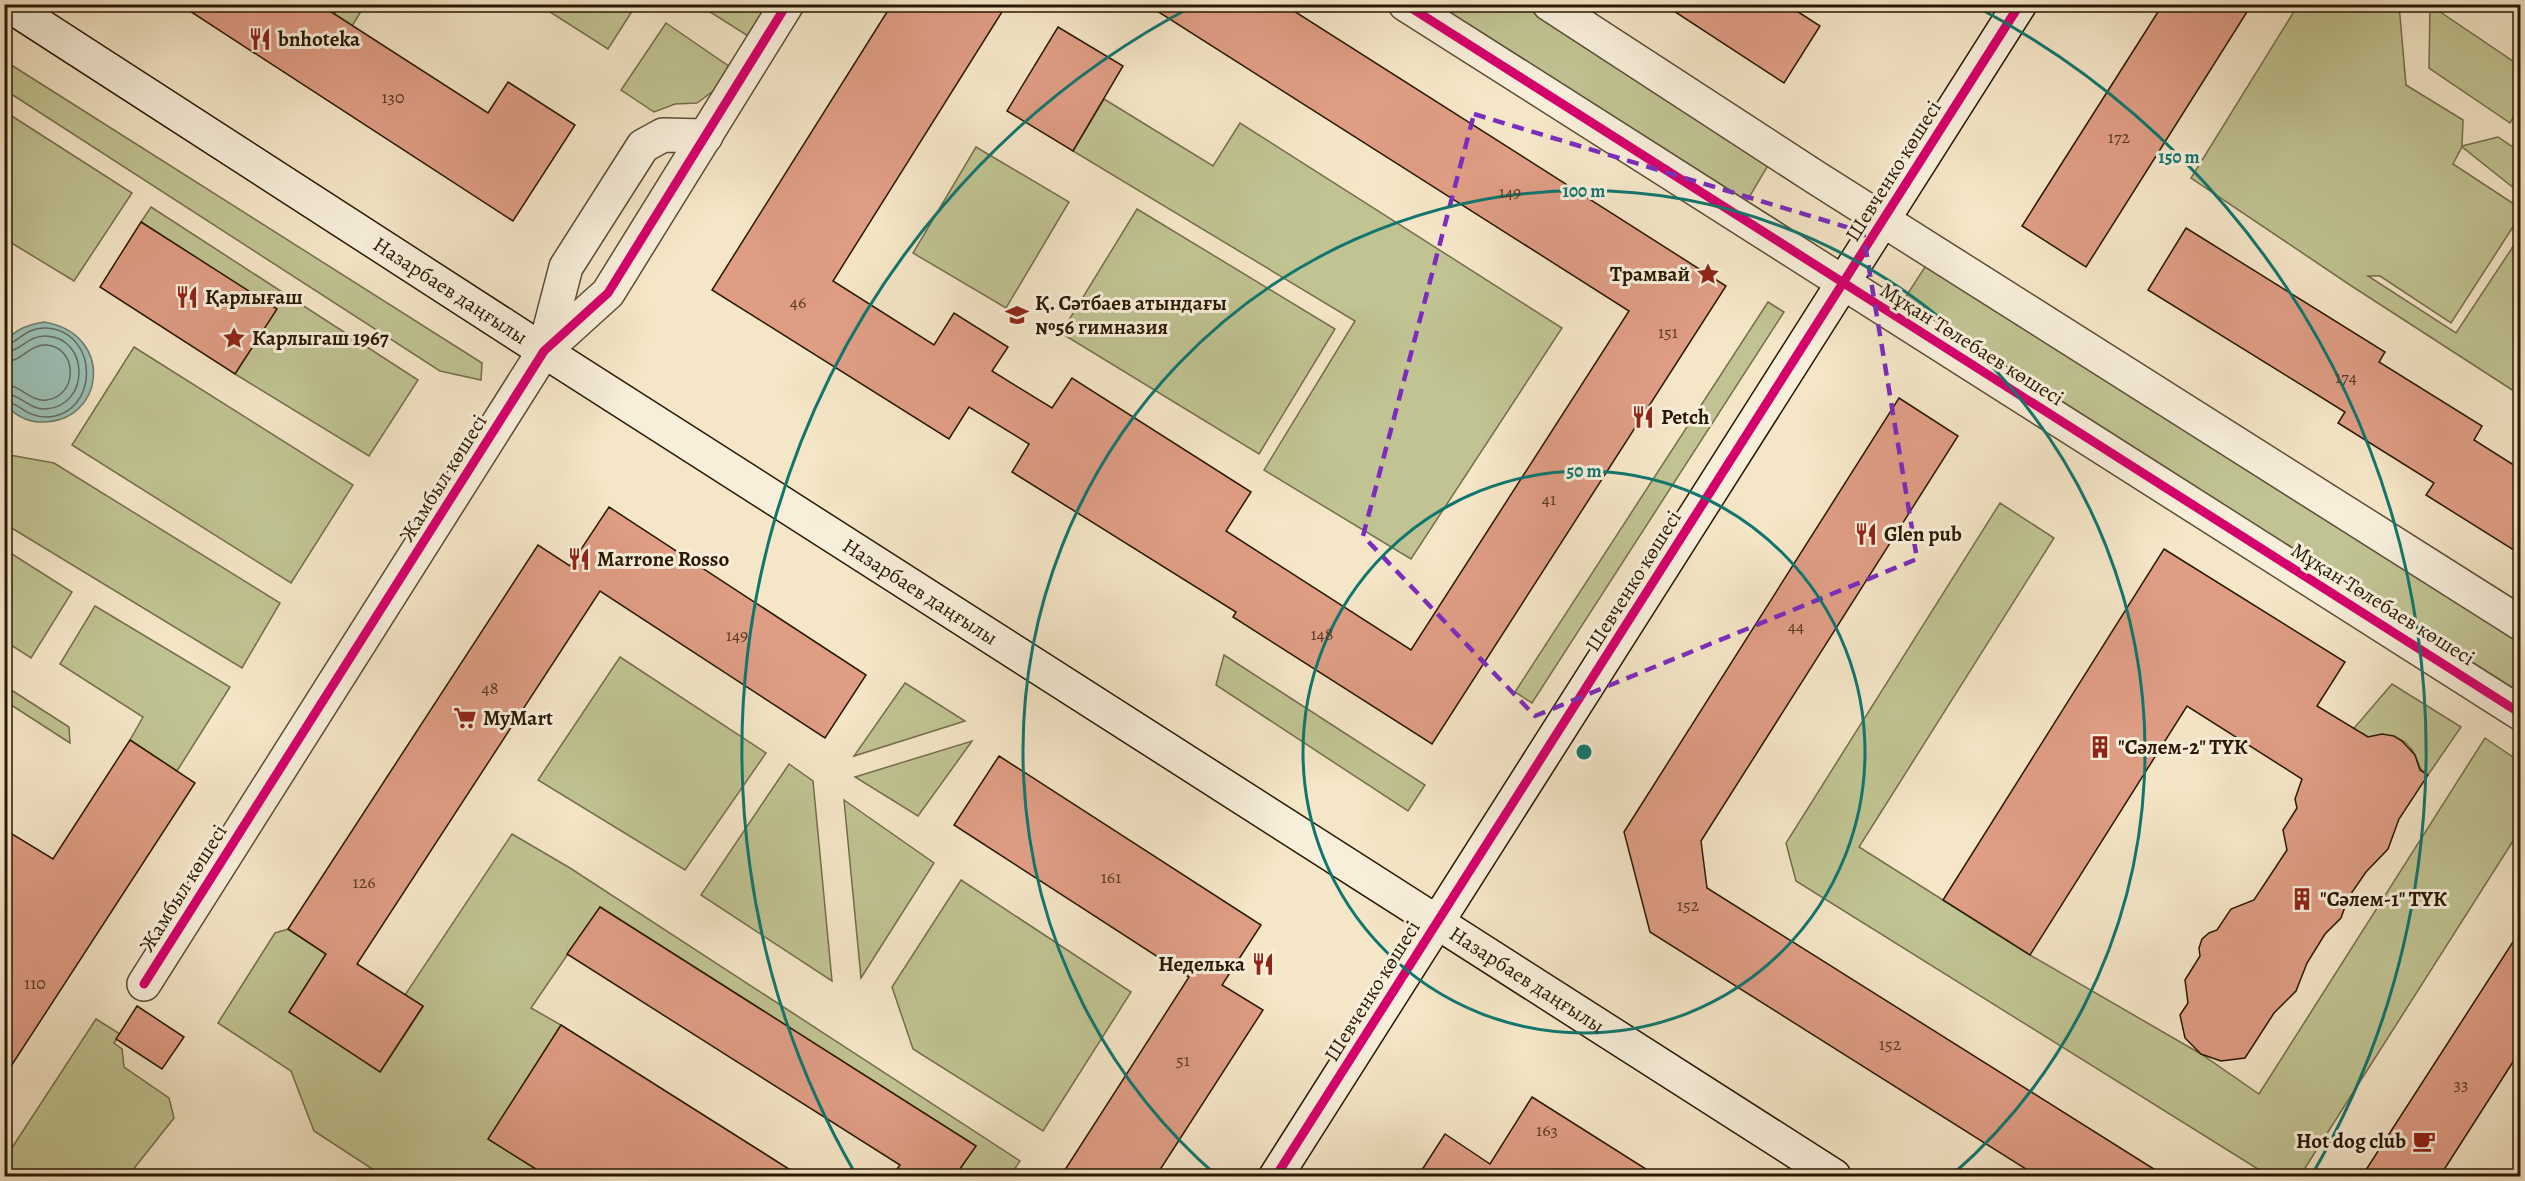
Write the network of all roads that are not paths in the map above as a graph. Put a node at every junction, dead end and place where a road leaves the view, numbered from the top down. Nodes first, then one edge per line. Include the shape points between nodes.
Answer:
1 (7, 4) edge
2 (788, 4) edge
3 (1405, 4) edge
4 (1549, 4) edge
5 (2020, 4) edge
6 (706, 136) junction
7 (1883, 220) junction
8 (1843, 283) junction
9 (544, 351) junction
10 (2520, 623) edge
11 (2520, 713) edge
12 (1437, 922) junction
13 (144, 984) dead end
14 (1276, 1176) edge
15 (1834, 1176) edge

1 - 9 street, Назарбаев даңғылы
2 - 6 street, Жамбыл көшесі
3 - 8 street, Мұқан Төлебаев көшесі
4 - 7 street
5 - 7 street, Шевченко көшесі
6 - 9 street, Жамбыл көшесі via 608,293
6 - 9 street, Жамбыл көшесі via 663,135 643,146 566,267
7 - 8 street, Шевченко көшесі
7 - 10 street
8 - 11 street, Мұқан Төлебаев көшесі
8 - 12 street, Шевченко көшесі
9 - 12 street, Назарбаев даңғылы
9 - 13 street, Жамбыл көшесі
12 - 14 street, Шевченко көшесі
12 - 15 street, Назарбаев даңғылы

